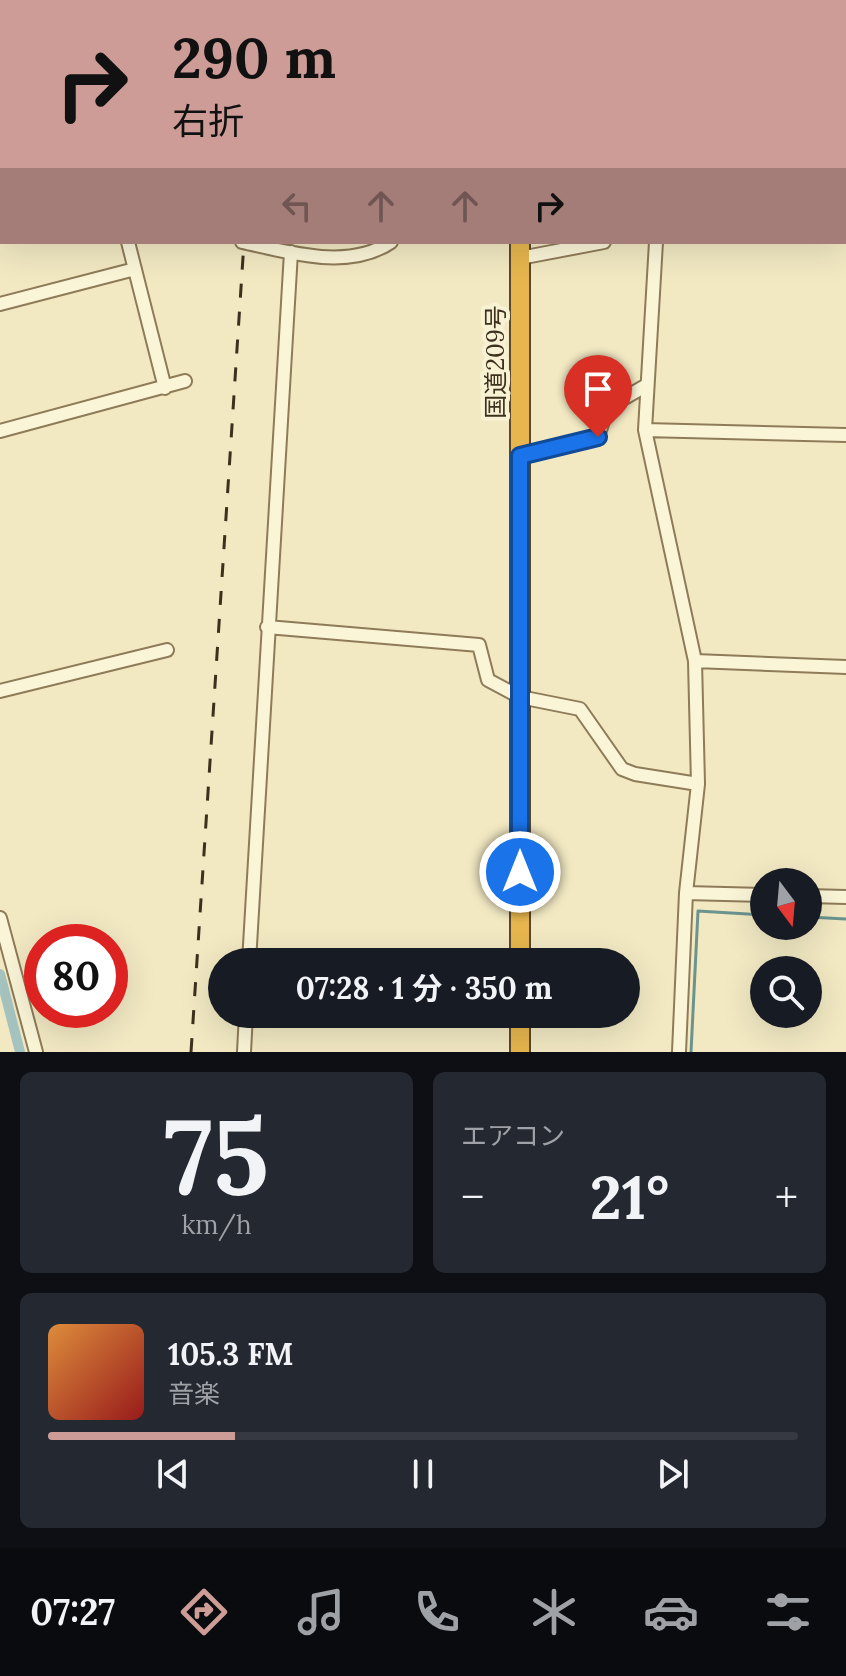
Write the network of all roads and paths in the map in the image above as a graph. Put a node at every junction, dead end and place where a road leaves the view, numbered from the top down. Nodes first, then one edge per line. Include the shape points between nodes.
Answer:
1 (129, 244) edge
2 (252, 244) edge
3 (387, 244) edge
4 (583, 244) edge
5 (656, 244) edge
6 (520, 250) edge
7 (291, 252) junction
8 (135, 269) junction
9 (0, 304) edge
10 (185, 381) dead end
11 (647, 385) junction
12 (165, 388) junction
13 (645, 430) junction
14 (0, 431) edge
15 (846, 435) edge
16 (520, 456) junction
17 (267, 627) junction
18 (167, 650) dead end
19 (695, 661) junction
20 (846, 667) edge
21 (0, 691) edge
22 (520, 697) junction
23 (698, 784) junction
24 (686, 893) junction
25 (750, 895) edge
26 (822, 896) edge
27 (846, 897) edge
28 (0, 918) edge
29 (2, 933) edge
30 (250, 948) edge
31 (520, 948) edge
32 (245, 1028) edge
33 (520, 1028) edge
34 (36, 1052) edge
35 (244, 1052) edge
36 (520, 1052) edge
37 (679, 1052) edge

1 - 8 street
2 - 7 street
3 - 7 street via 334,258
4 - 6 street
5 - 11 street
6 - 16 highway, 国道209号
7 - 17 street
8 - 9 street
8 - 12 street
10 - 12 street
11 - 13 street
11 - 16 street via 607,408 598,437
12 - 14 street
13 - 15 street
13 - 19 street
16 - 22 highway, 国道209号
17 - 22 street via 479,645 488,680
17 - 30 street
18 - 21 street
19 - 20 street
19 - 23 street
22 - 23 street via 580,709 622,769
22 - 31 highway, 国道209号
23 - 24 street
24 - 25 street
24 - 37 street
26 - 27 street
28 - 29 street
29 - 34 street
32 - 35 street
33 - 36 highway

